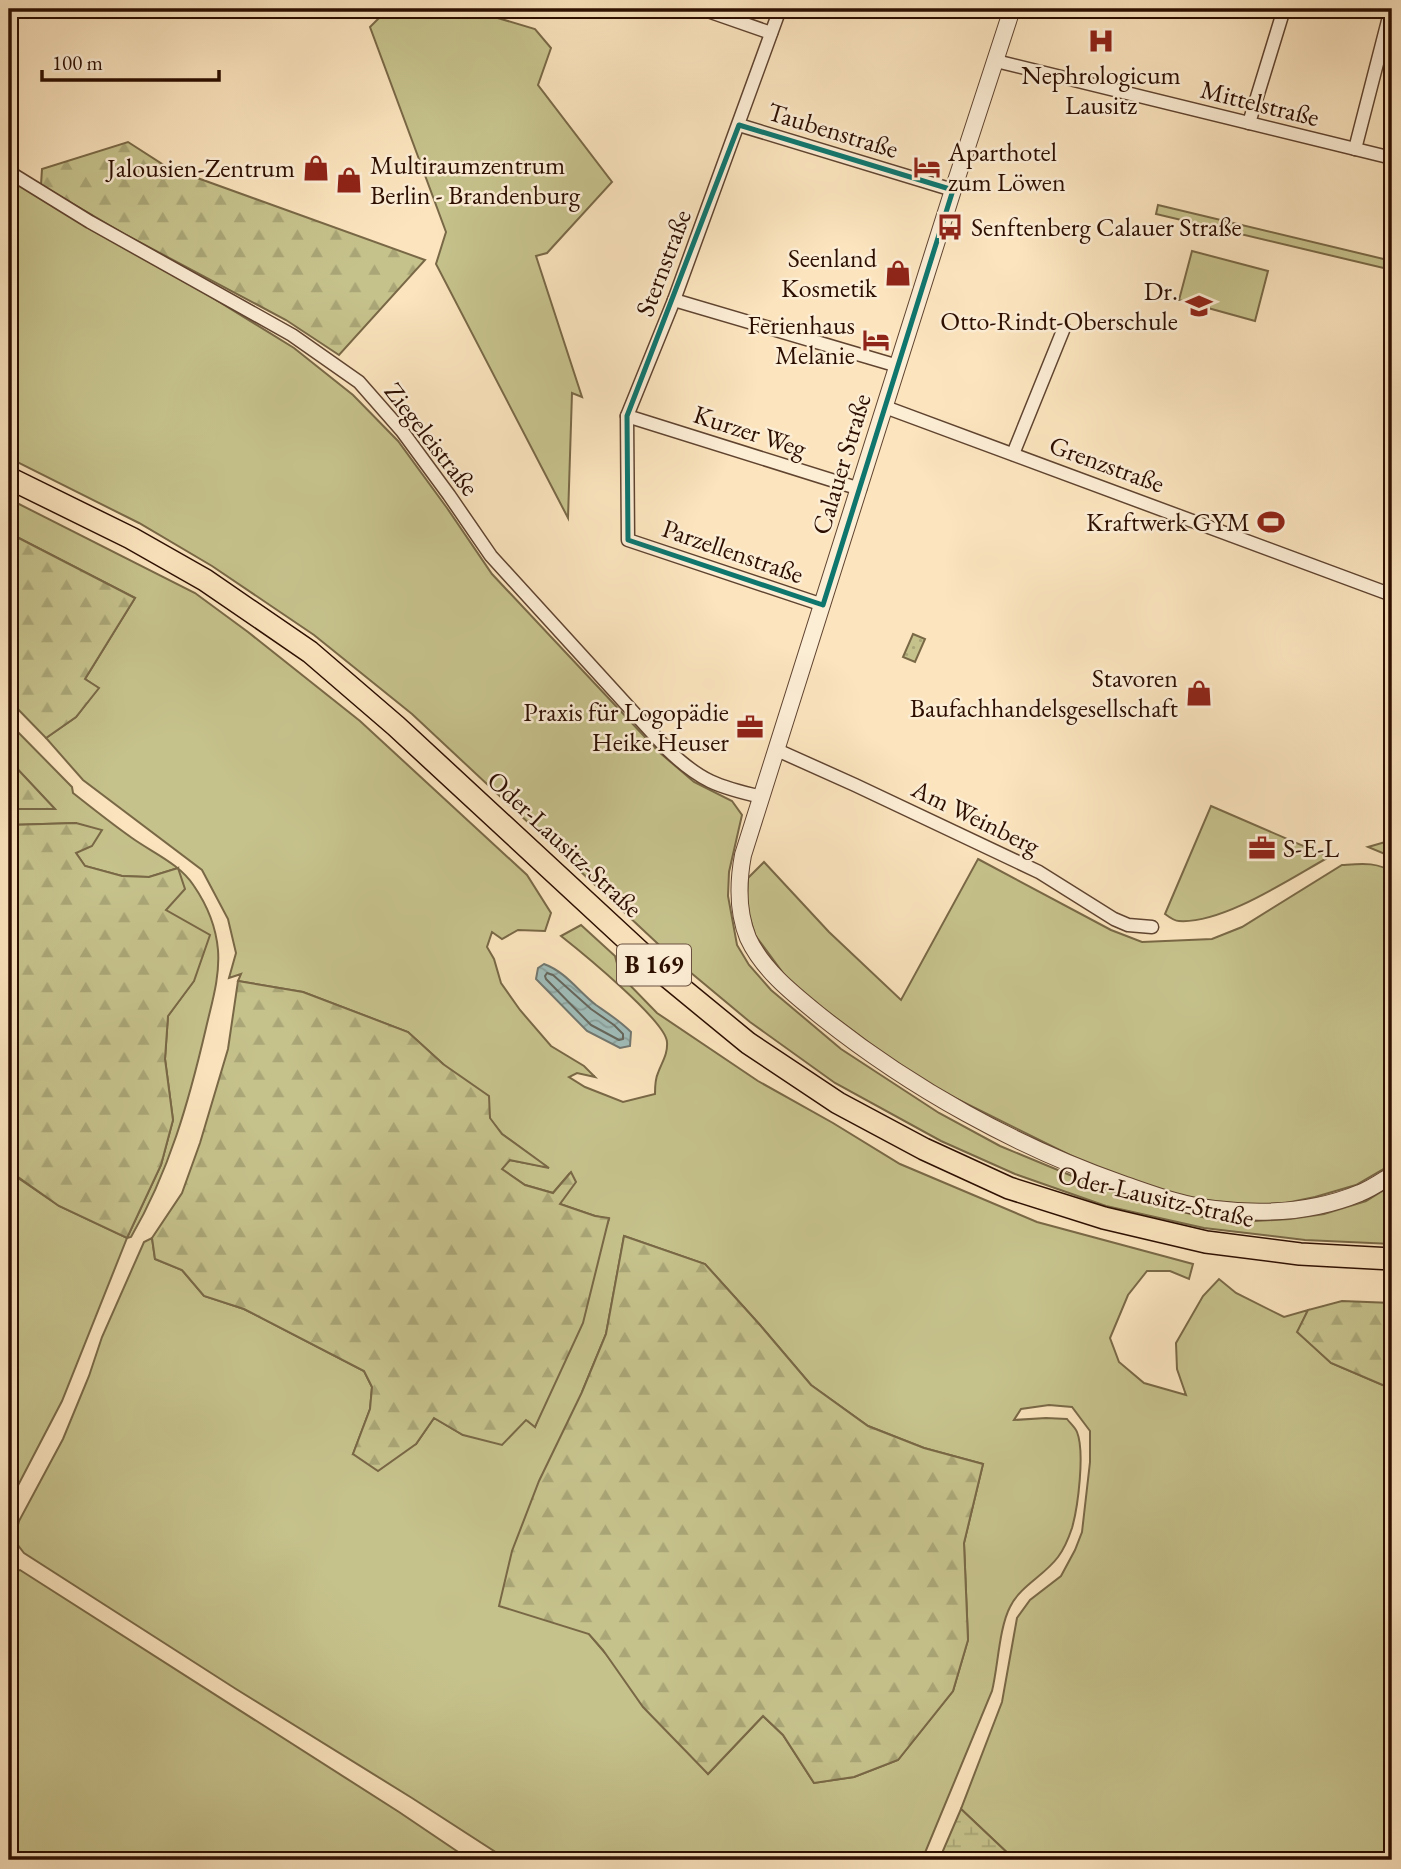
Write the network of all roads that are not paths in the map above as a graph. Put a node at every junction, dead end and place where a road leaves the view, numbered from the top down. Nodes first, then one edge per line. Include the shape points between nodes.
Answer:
1 (702, 9) edge
2 (780, 9) edge
3 (1012, 9) edge
4 (1284, 9) edge
5 (1391, 9) edge
6 (771, 33) junction
7 (996, 61) junction
8 (1249, 123) junction
9 (739, 125) junction
10 (1356, 149) junction
11 (1392, 158) edge
12 (9, 172) edge
13 (953, 190) junction
14 (674, 300) junction
15 (1064, 328) dead end
16 (898, 366) junction
17 (885, 407) junction
18 (627, 416) junction
19 (1013, 454) junction
20 (9, 478) edge
21 (860, 489) junction
22 (628, 540) joint
23 (1392, 595) edge
24 (823, 605) junction
25 (777, 750) junction
26 (762, 797) junction
27 (1152, 927) dead end
28 (1392, 1175) edge
29 (1392, 1259) edge

1 - 6 street
2 - 6 street, Sternstraße
3 - 7 street, Calauer Straße
4 - 8 street
5 - 10 street
6 - 9 street, Sternstraße
7 - 8 street, Mittelstraße
7 - 13 street, Calauer Straße
8 - 10 street, Mittelstraße
9 - 13 street, Taubenstraße
9 - 14 street, Sternstraße
10 - 11 street, Mittelstraße
12 - 26 street, Ziegeleistraße via 292,335 359,382 402,431 491,556 667,749 697,775 724,788
13 - 16 street, Calauer Straße
14 - 16 street
14 - 18 street, Sternstraße
15 - 19 street
16 - 17 street, Calauer Straße
17 - 19 street, Grenzstraße
17 - 21 street, Calauer Straße
18 - 21 street, Kurzer Weg
18 - 22 street, Sternstraße
19 - 23 street, Grenzstraße
20 - 29 highway, Oder-Lausitz-Straße / B 169 via 195,574 310,652 664,974 748,1042 838,1103 1009,1188 1104,1218 1206,1242
21 - 24 street, Calauer Straße
22 - 24 street, Parzellenstraße
24 - 25 street, Calauer Straße
25 - 26 street, Calauer Straße
25 - 27 street, Am Weinberg via 1039,873 1114,919
26 - 28 street, Calauer Straße via 743,855 739,897 748,937 758,954 830,1024 942,1099 1092,1174 1213,1209 1255,1212 1319,1206 1362,1193

